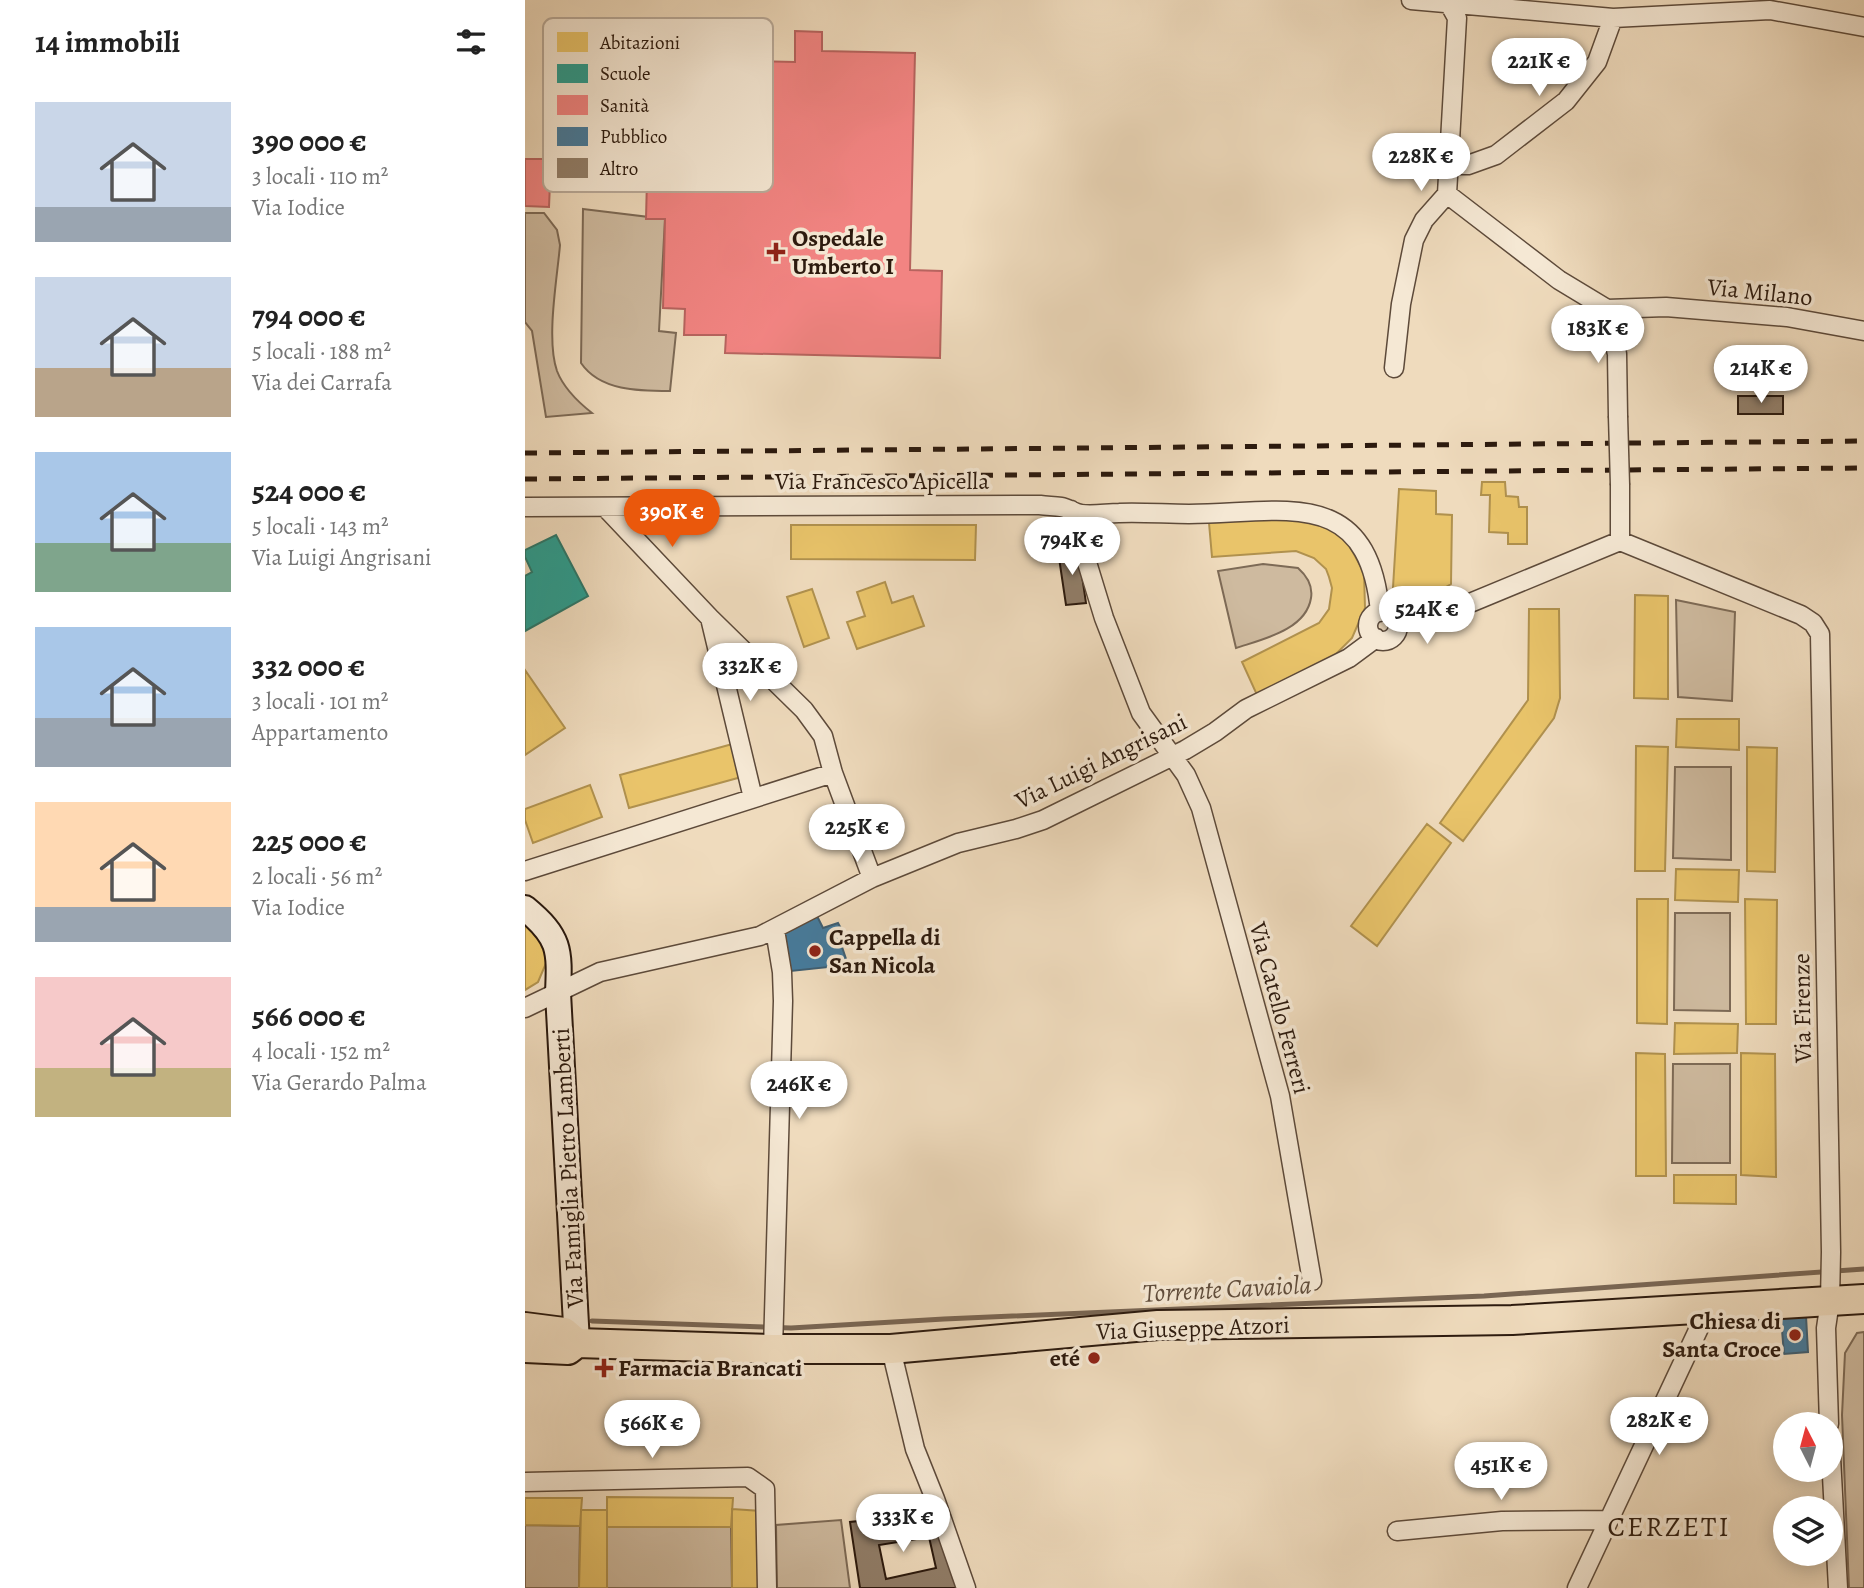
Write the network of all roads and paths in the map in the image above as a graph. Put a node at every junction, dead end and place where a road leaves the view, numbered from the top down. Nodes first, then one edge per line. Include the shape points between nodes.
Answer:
1 (1411, 0) edge
2 (1447, 1) edge
3 (1613, 18) junction
4 (1864, 27) edge
5 (1449, 165) junction
6 (1447, 194) junction
7 (1608, 309) junction
8 (1864, 331) edge
9 (1394, 368) dead end
10 (525, 507) edge
11 (605, 507) junction
12 (1071, 510) junction
13 (1621, 541) junction
14 (710, 618) junction
15 (1386, 626) junction
16 (1171, 757) junction
17 (833, 773) junction
18 (753, 797) junction
19 (525, 871) edge
20 (872, 877) junction
21 (525, 908) edge
22 (775, 930) junction
23 (558, 993) junction
24 (525, 1008) edge
25 (1312, 1281) dead end
26 (1823, 1297) junction
27 (1864, 1298) edge
28 (1708, 1310) junction
29 (525, 1327) edge
30 (577, 1343) junction
31 (773, 1343) junction
32 (525, 1349) edge
33 (891, 1349) junction
34 (1829, 1412) edge
35 (525, 1482) edge
36 (1832, 1482) edge
37 (1609, 1520) junction
38 (1397, 1531) dead end
39 (767, 1588) edge
40 (966, 1588) edge
41 (1577, 1588) edge
42 (1837, 1588) edge

1 - 2 street
2 - 3 street
2 - 5 street via 1457,18
3 - 4 street via 1770,10
3 - 5 street via 1597,62 1566,101 1496,155 1468,165
5 - 6 street
6 - 7 street via 1559,280
6 - 9 street via 1424,220 1414,240
7 - 8 street, Via Milano via 1666,307 1746,313
7 - 13 street, bridge via 1617,354
10 - 11 street, Via Francesco Apicella
11 - 12 street, Via Francesco Apicella via 1039,505
11 - 14 street
12 - 15 street, Via Francesco Apicella via 1083,514 1192,514 1292,509 1317,514 1357,540 1376,580
12 - 16 street, Via Catello Ferreri via 1104,618 1141,713
13 - 15 street via 1441,615
13 - 26 street, Via Firenze via 1801,615 1820,634 1831,1252
14 - 17 street via 804,710 823,736
14 - 18 street
15 - 16 street, Via Luigi Angrisani via 1349,658 1246,709
16 - 20 street, Via Luigi Angrisani via 1043,820 958,843
16 - 25 street, Via Catello Ferreri via 1186,775 1201,808 1280,1096
17 - 18 street
17 - 20 street
18 - 19 street
20 - 22 street, Via Luigi Angrisani
21 - 23 main road, Via Famiglia Pietro Lamberti via 542,922 557,946
22 - 23 street, Via Luigi Angrisani via 600,972
22 - 31 street via 783,1001
23 - 24 street, Via Luigi Angrisani
23 - 30 main road, Via Famiglia Pietro Lamberti
26 - 27 main road, Via Giuseppe Atzori
26 - 28 main road, Via Giuseppe Atzori
26 - 34 street, Via Firenze
28 - 33 main road, Via Giuseppe Atzori via 1512,1320 1159,1325
28 - 37 street
29 - 30 main road, Via Giuseppe Atzori via 564,1332
30 - 31 main road, Via Giuseppe Atzori
30 - 32 main road, Via Giuseppe Atzori via 568,1350
31 - 33 main road, Via Giuseppe Atzori
33 - 40 street via 915,1449
35 - 39 street via 748,1477 765,1489
36 - 42 street
37 - 38 street via 1501,1521
37 - 41 street

